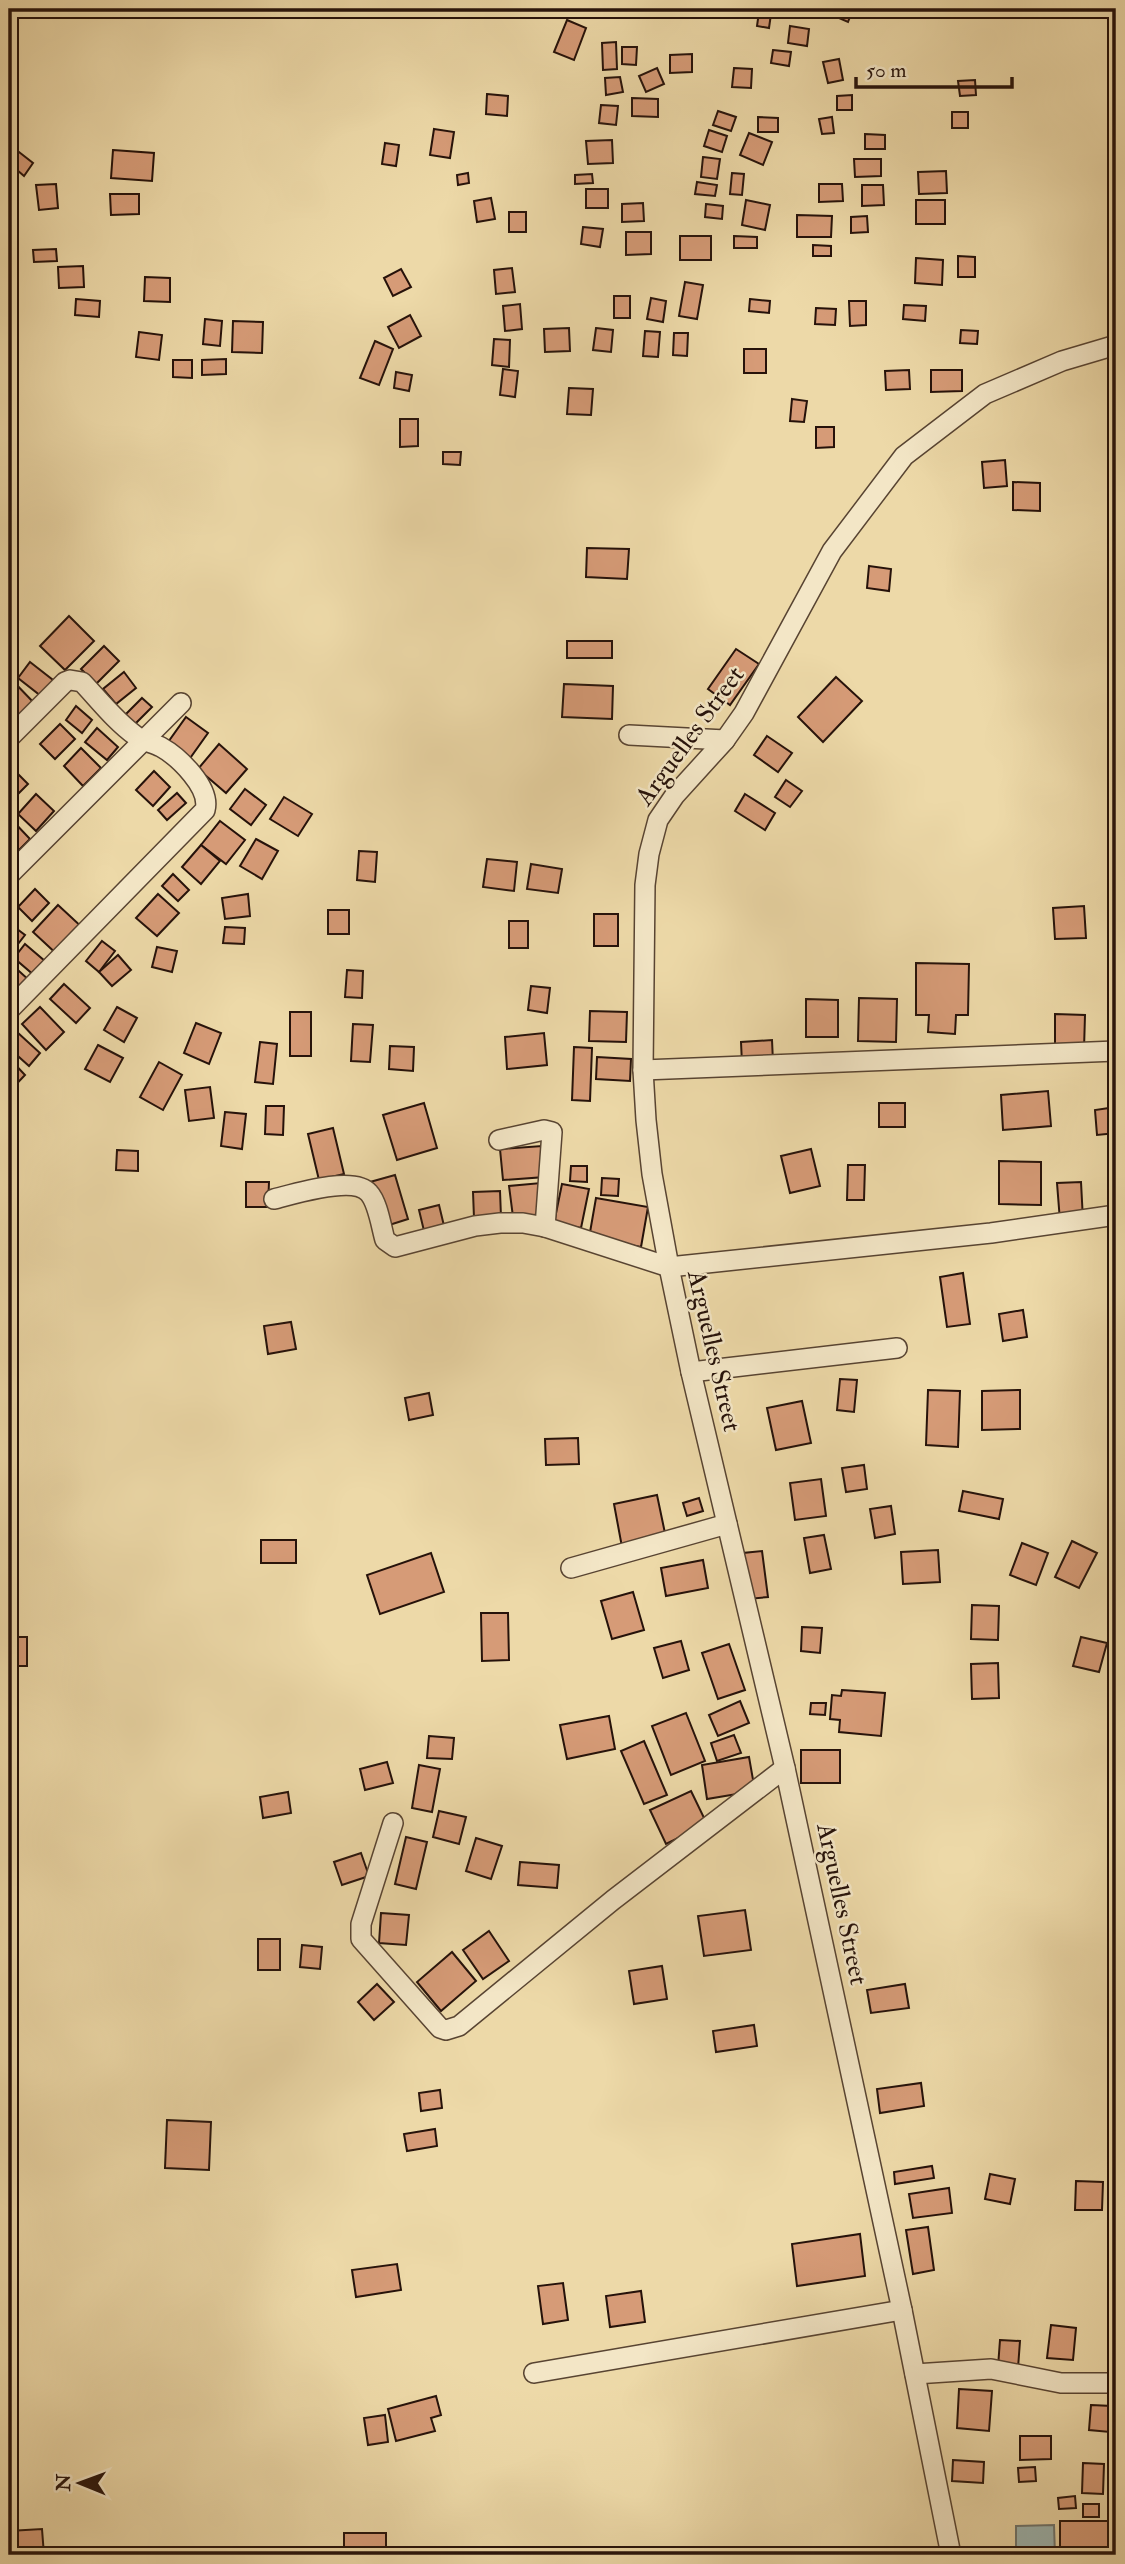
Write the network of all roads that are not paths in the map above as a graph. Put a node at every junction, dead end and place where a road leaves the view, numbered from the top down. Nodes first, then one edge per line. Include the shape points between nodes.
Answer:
1 (1116, 345) edge
2 (181, 702) dead end
3 (629, 735) dead end
4 (9, 738) edge
5 (725, 740) junction
6 (145, 741) junction
7 (9, 875) edge
8 (9, 1010) edge
9 (1116, 1051) edge
10 (643, 1070) junction
11 (499, 1140) dead end
12 (274, 1199) dead end
13 (1116, 1215) edge
14 (545, 1227) junction
15 (668, 1267) junction
16 (897, 1348) dead end
17 (691, 1372) junction
18 (727, 1524) junction
19 (571, 1568) dead end
20 (785, 1768) junction
21 (393, 1823) dead end
22 (902, 2310) junction
23 (534, 2372) dead end
24 (915, 2374) junction
25 (1116, 2383) edge
26 (951, 2555) edge

1 - 5 street, Arguelles Street via 1062,361 985,394 904,456 832,551 771,667
2 - 6 street
3 - 5 street
4 - 6 street via 70,680 82,682
5 - 10 street, Arguelles Street via 658,820 649,854
6 - 7 street
6 - 8 street via 181,762 204,790 205,810
9 - 10 street
10 - 15 street, Arguelles Street via 652,1174
11 - 14 street via 552,1132
12 - 14 street via 340,1185 362,1188 374,1202 385,1240 395,1247 475,1226 523,1223
13 - 15 street
14 - 15 street
15 - 17 street, Arguelles Street
16 - 17 street
17 - 18 street, Arguelles Street
18 - 19 street
18 - 20 street, Arguelles Street
20 - 21 street via 459,2026 446,2030 361,1939 361,1924
20 - 22 street, Arguelles Street
22 - 23 street
22 - 24 street, Arguelles Street
24 - 25 street via 991,2369 1062,2383
24 - 26 street, Arguelles Street

